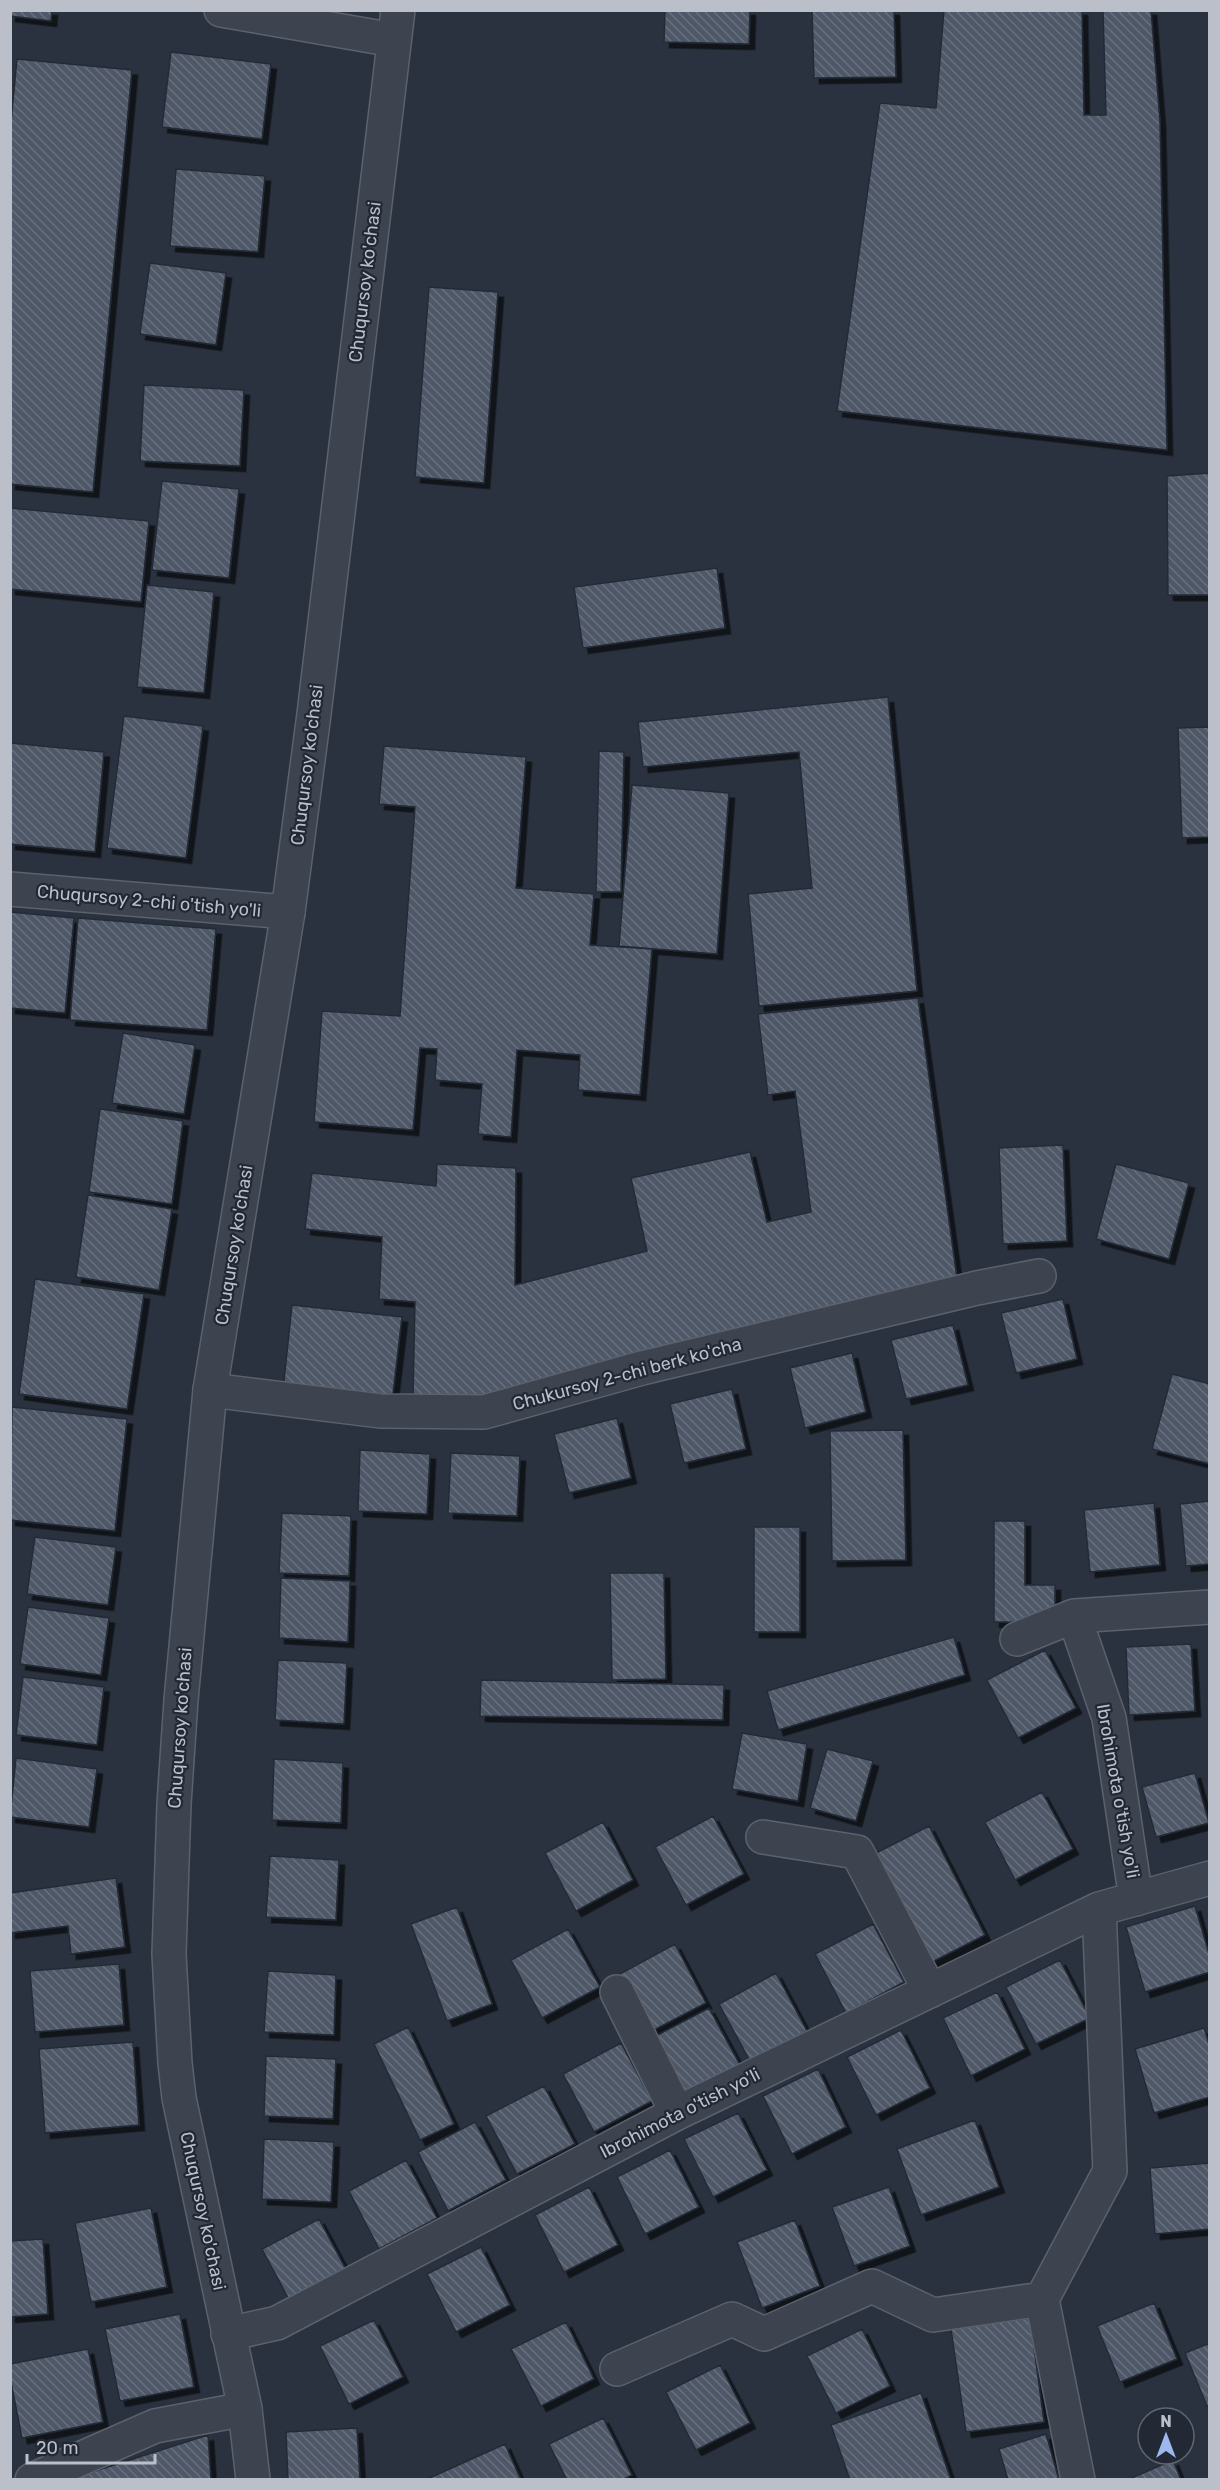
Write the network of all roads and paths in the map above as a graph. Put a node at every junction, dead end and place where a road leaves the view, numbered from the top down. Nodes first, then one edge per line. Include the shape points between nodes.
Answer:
1 (221, 10) edge
2 (396, 25) edge
3 (10, 889) edge
4 (288, 912) junction
5 (1039, 1276) dead end
6 (210, 1390) junction
7 (1209, 1607) edge
8 (1074, 1616) junction
9 (1017, 1639) dead end
10 (763, 1837) dead end
11 (1209, 1878) edge
12 (1136, 1899) junction
13 (1099, 1909) junction
14 (930, 1991) junction
15 (617, 1992) dead end
16 (677, 2113) junction
17 (1042, 2299) junction
18 (228, 2334) junction
19 (617, 2369) dead end
20 (245, 2409) junction
21 (32, 2480) edge
22 (253, 2480) edge
23 (1078, 2480) edge

1 - 2 street
2 - 4 street, Chuqursoy ko'chasi
3 - 4 street, Chuqursoy 2-chi o'tish yo'li
4 - 6 street, Chuqursoy ko'chasi
5 - 6 street, Chukursoy 2-chi berk ko'cha via 654,1366 484,1412 380,1411
6 - 18 street, Chuqursoy ko'chasi via 181,1700 169,1954 179,2098
7 - 8 street
8 - 9 street
8 - 12 street, Ibrohimota o'tish yo'li via 1109,1718
10 - 14 street via 857,1852
11 - 12 street, Ibrohimota o'tish yo'li
12 - 13 street, Ibrohimota o'tish yo'li
13 - 14 street, Ibrohimota o'tish yo'li
13 - 17 street via 1110,2171
14 - 16 street, Ibrohimota o'tish yo'li
15 - 16 street
16 - 18 street, Ibrohimota o'tish yo'li via 277,2323
17 - 19 street via 933,2315 872,2286 765,2334 732,2319
17 - 23 street
18 - 20 street, Chuqursoy ko'chasi
20 - 21 street via 155,2426
20 - 22 street, Chuqursoy ko'chasi

